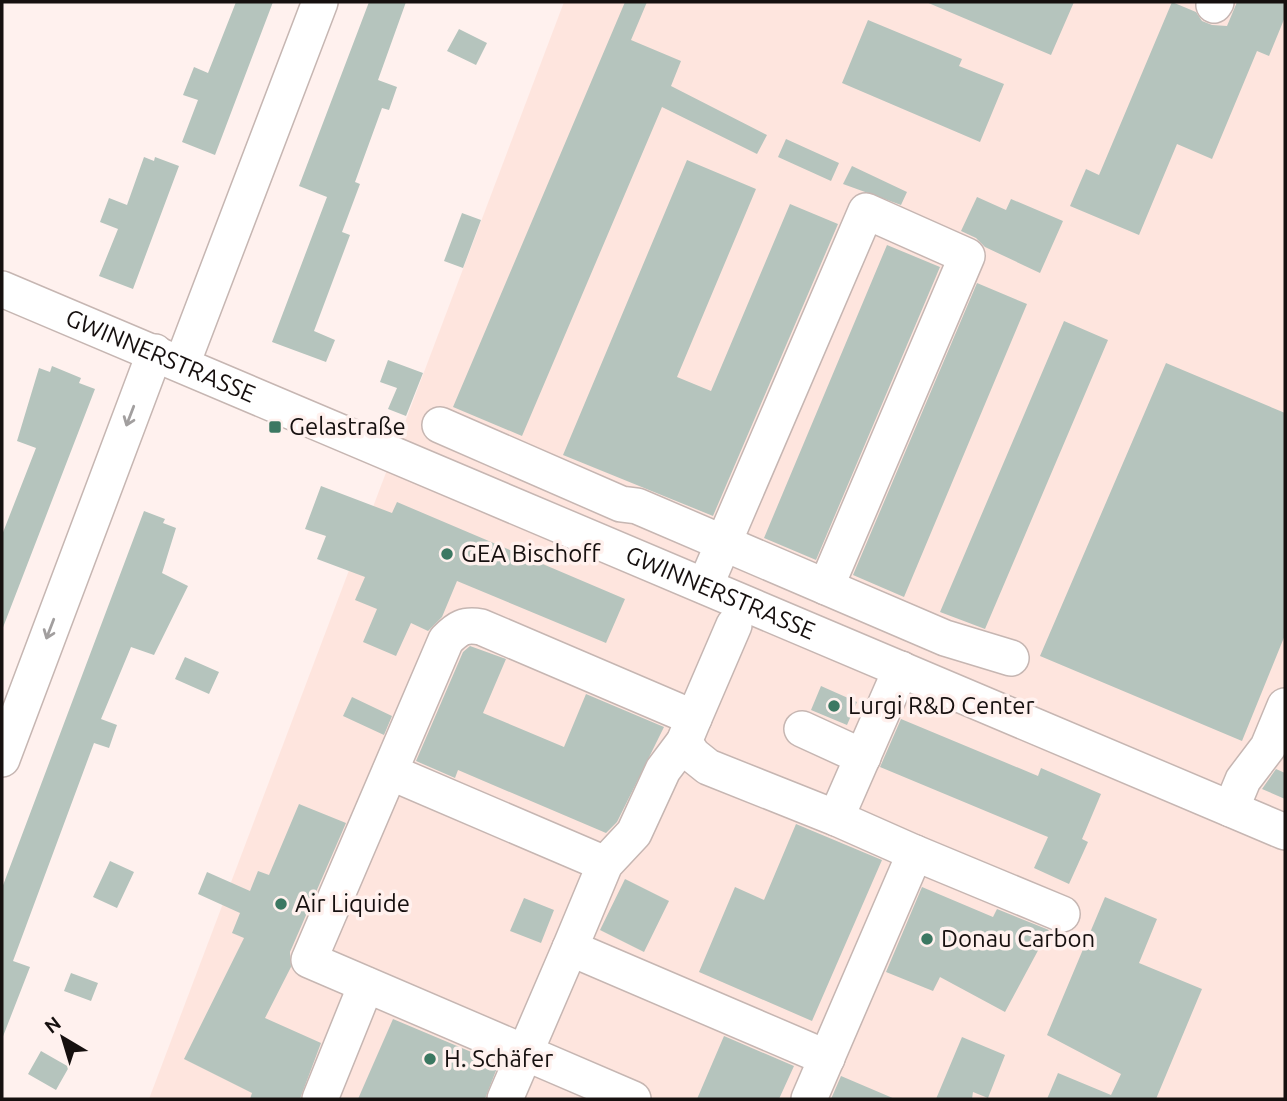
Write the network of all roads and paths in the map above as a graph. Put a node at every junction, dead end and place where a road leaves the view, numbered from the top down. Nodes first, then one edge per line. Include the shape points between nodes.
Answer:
1 (320, 2) edge
2 (2, 289) edge
3 (168, 358) junction
4 (440, 425) dead end
5 (724, 542) junction
6 (705, 586) junction
7 (826, 587) junction
8 (734, 625) dead end
9 (901, 669) junction
10 (970, 698) junction
11 (1285, 706) edge
12 (802, 729) dead end
13 (689, 730) junction
14 (863, 757) junction
15 (2, 759) edge
16 (390, 772) junction
17 (1231, 809) junction
18 (836, 818) junction
19 (1285, 832) edge
20 (915, 853) junction
21 (605, 864) junction
22 (1062, 914) dead end
23 (570, 948) junction
24 (366, 985) junction
25 (525, 1052) junction
26 (827, 1058) junction
27 (320, 1099) edge
28 (505, 1099) edge
29 (632, 1099) edge
30 (809, 1099) edge

1 - 3 street
2 - 3 street, GWINNERSTRASSE
3 - 6 street, GWINNERSTRASSE
3 -> 15 street
4 - 5 street via 621,504 637,506
5 - 6 street
5 - 7 street
5 - 7 street via 866,211 967,256
6 - 9 street, GWINNERSTRASSE
7 - 10 street via 945,638 1000,654
8 - 13 street
9 - 10 street, GWINNERSTRASSE
9 - 14 street
10 - 17 street, GWINNERSTRASSE
11 - 17 street via 1268,747 1243,780
12 - 14 street
13 - 16 street via 481,627 468,625 457,628 446,640
13 - 18 street via 693,755 708,767
13 - 21 street via 663,770 634,833
14 - 18 street
16 - 21 street
16 - 24 street via 309,961
17 - 19 street, GWINNERSTRASSE
18 - 20 street
20 - 22 street
20 - 26 street
21 - 23 street
23 - 25 street
23 - 26 street
24 - 25 street
24 - 27 street
25 - 28 street
25 - 29 street
26 - 30 street

